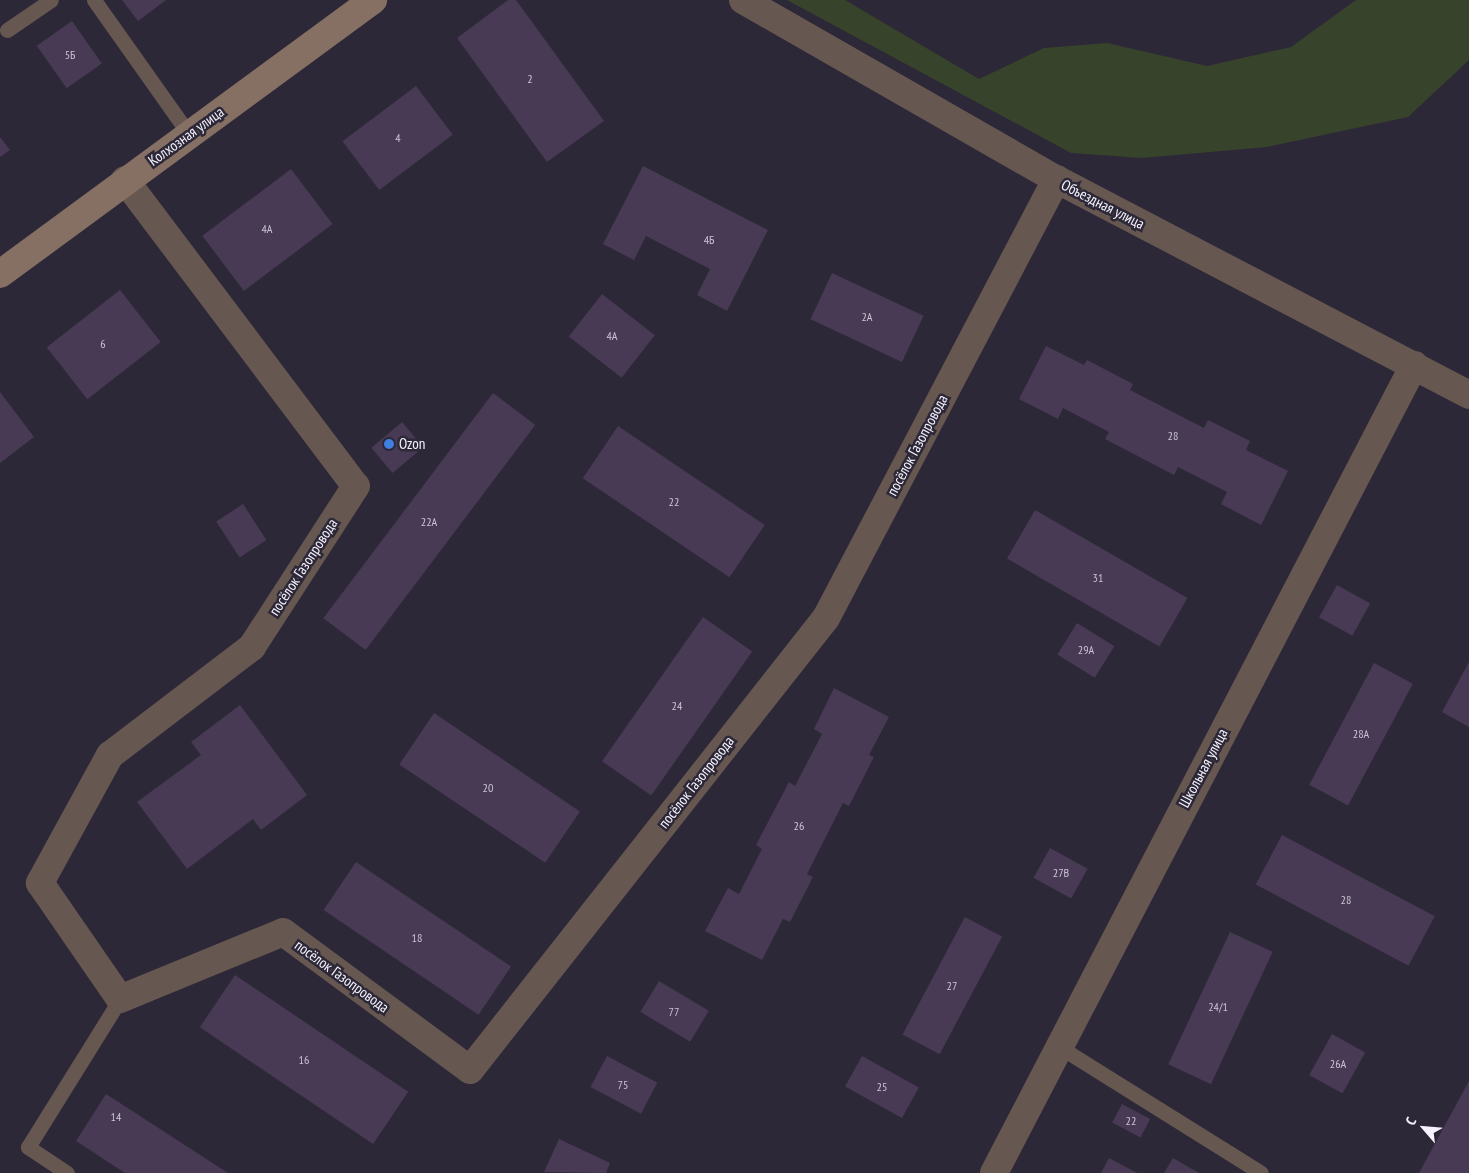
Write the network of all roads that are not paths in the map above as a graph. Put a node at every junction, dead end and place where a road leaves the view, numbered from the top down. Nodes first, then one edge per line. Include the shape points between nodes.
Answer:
1 (52, 0) edge
2 (94, 0) edge
3 (373, 0) edge
4 (743, 0) edge
5 (7, 30) dead end
6 (189, 134) junction
7 (1056, 179) junction
8 (125, 180) junction
9 (0, 274) edge
10 (1414, 365) junction
11 (1469, 395) edge
12 (120, 999) junction
13 (1058, 1046) junction
14 (67, 1173) edge
15 (994, 1173) edge
16 (1261, 1173) edge

1 - 5 lane
2 - 6 lane
3 - 6 main road, Колхозная улица
4 - 7 street, Объездная улица
6 - 8 main road, Колхозная улица
7 - 10 street, Объездная улица
7 - 12 street, посёлок Газопровода via 826,618 470,1070 283,932
8 - 9 main road, Колхозная улица
8 - 12 street, посёлок Газопровода via 356,486 252,647 110,755 40,883
10 - 11 street, Объездная улица
10 - 13 street, Школьная улица
12 - 14 lane via 28,1147
13 - 15 street, Школьная улица
13 - 16 lane

